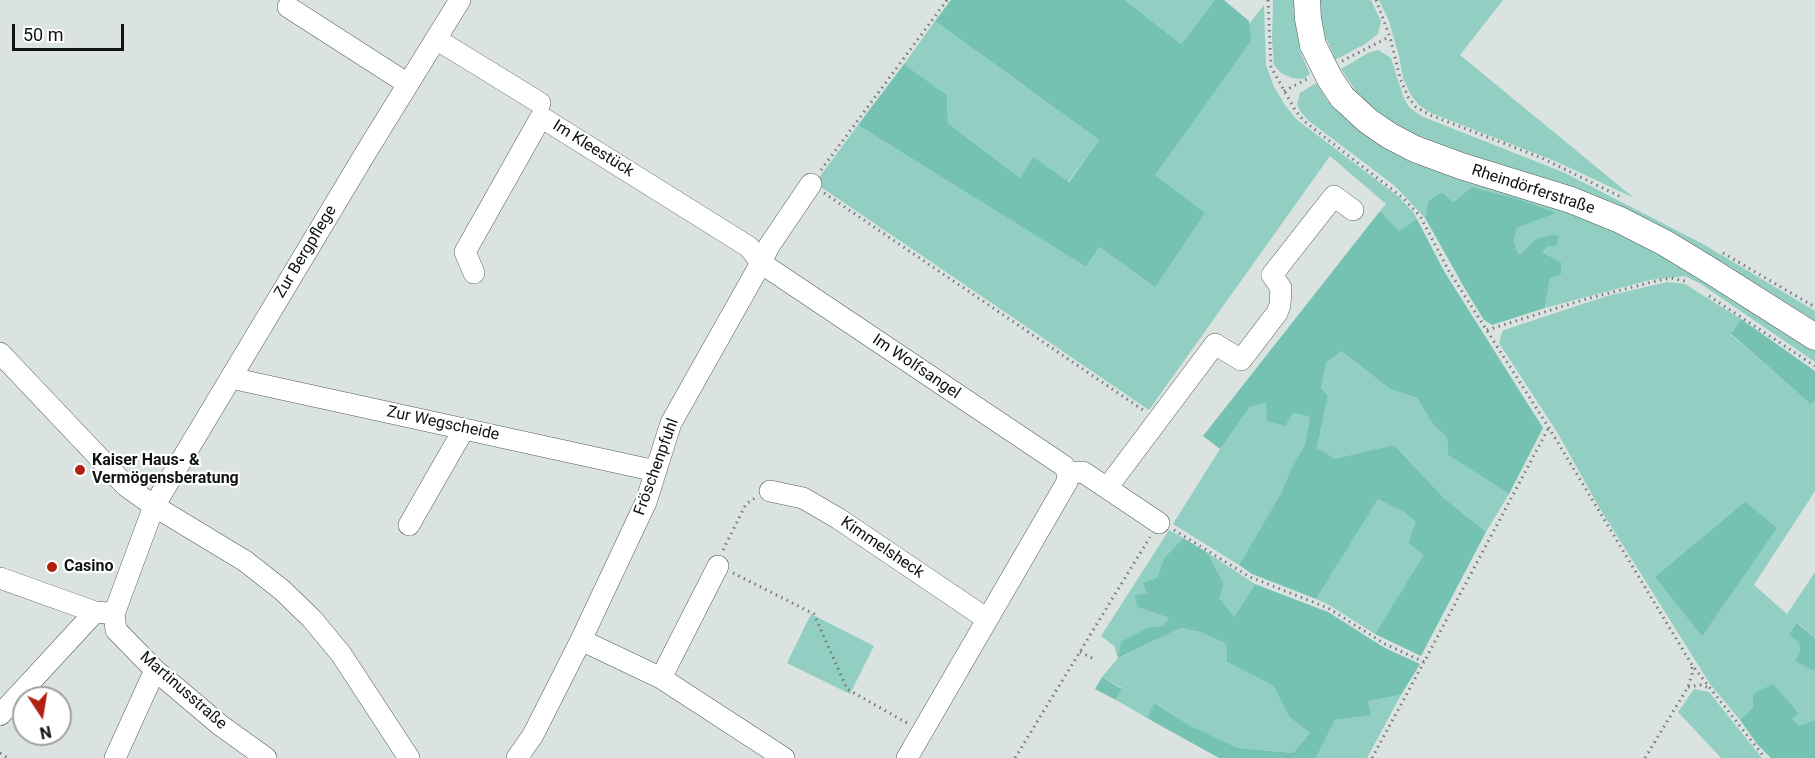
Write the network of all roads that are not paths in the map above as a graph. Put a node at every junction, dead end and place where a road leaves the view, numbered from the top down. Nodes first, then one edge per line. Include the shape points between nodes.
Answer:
1 (460, 0) edge
2 (1307, 0) edge
3 (288, 7) dead end
4 (436, 39) junction
5 (408, 84) junction
6 (540, 103) dead end
7 (811, 184) road end
8 (1353, 210) dead end
9 (761, 263) junction
10 (474, 273) dead end
11 (1815, 337) edge
12 (0, 353) edge
13 (231, 378) junction
14 (464, 429) junction
15 (656, 471) junction
16 (1068, 474) junction
17 (1107, 488) junction
18 (770, 491) road end
19 (154, 506) junction
20 (1159, 523) road end
21 (409, 525) dead end
22 (718, 566) road end
23 (0, 578) edge
24 (104, 613) junction
25 (987, 619) junction
26 (581, 640) junction
27 (155, 670) junction
28 (661, 678) junction
29 (0, 715) edge
30 (115, 758) edge
31 (266, 758) edge
32 (409, 758) edge
33 (517, 758) edge
34 (784, 758) edge
35 (907, 758) edge

1 - 4 street, Zur Bergpflege
2 - 11 main road, Rheindörferstraße, bridge via 1313,45 1330,79 1342,97 1390,136 1415,149 1571,200 1629,225 1665,243
3 - 5 street
4 - 5 street, Zur Bergpflege
4 - 6 street
5 - 13 street, Zur Bergpflege
7 - 9 street, Fröschenpfuhl
8 - 17 street via 1334,196 1272,275 1281,288 1280,305 1241,360 1215,344
9 - 10 street, Im Kleestück via 749,247 541,117 465,252
9 - 15 street, Fröschenpfuhl via 671,423
9 - 16 street, Im Wolfsangel via 1064,466
12 - 19 street via 126,486
13 - 14 street, Zur Wegscheide
13 - 19 street, Zur Bergpflege
14 - 15 street, Zur Wegscheide
14 - 21 street
15 - 26 street, Fröschenpfuhl via 646,502
16 - 17 street, Im Wolfsangel via 1083,472
16 - 25 street via 1067,482
17 - 20 street, Im Wolfsangel
18 - 25 street, Kimmelsheck via 803,498 839,519
19 - 24 street, Zur Bergpflege
19 - 32 street via 245,561 282,590 341,654
22 - 28 street
23 - 24 street
24 - 27 street, Martinusstraße
24 - 29 street
25 - 35 street
26 - 28 street
26 - 33 street, Fröschenpfuhl via 533,735
27 - 30 street
27 - 31 street, Martinusstraße
28 - 34 street

